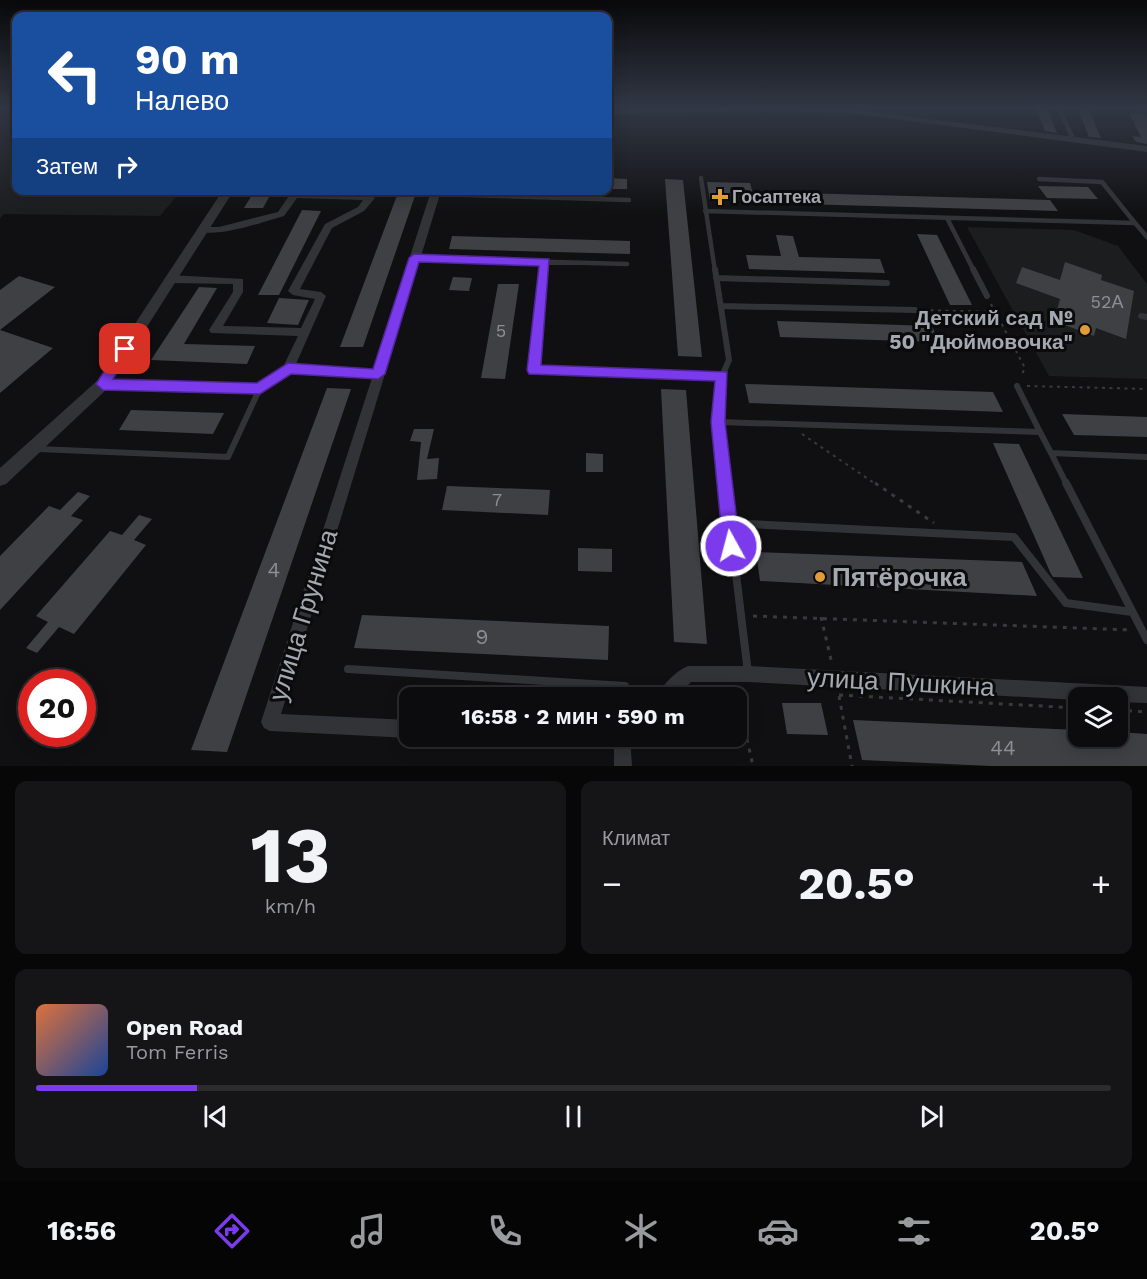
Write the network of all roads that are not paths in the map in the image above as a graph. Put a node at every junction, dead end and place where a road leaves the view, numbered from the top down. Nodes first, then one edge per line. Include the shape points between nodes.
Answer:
1 (1108, 144) edge
2 (1147, 149) edge
3 (701, 178) dead end
4 (1039, 179) dead end
5 (226, 195) edge
6 (435, 195) edge
7 (467, 195) edge
8 (629, 200) dead end
9 (705, 211) junction
10 (947, 219) junction
11 (1135, 223) junction
12 (203, 230) junction
13 (1147, 237) edge
14 (414, 258) junction
15 (545, 262) junction
16 (627, 264) dead end
17 (716, 278) junction
18 (169, 279) junction
19 (887, 283) dead end
20 (987, 296) road end
21 (721, 306) junction
22 (915, 310) road end
23 (305, 332) junction
24 (288, 369) junction
25 (378, 374) junction
26 (722, 376) junction
27 (103, 384) junction
28 (1017, 386) road end
29 (260, 388) junction
30 (718, 422) junction
31 (1040, 432) junction
32 (34, 448) junction
33 (1051, 453) junction
34 (1147, 457) edge
35 (0, 479) edge
36 (728, 523) junction
37 (1132, 612) junction
38 (1147, 640) edge
39 (348, 669) dead end
40 (740, 674) junction
41 (625, 687) edge
42 (675, 687) edge
43 (1147, 695) edge
44 (399, 728) edge
45 (623, 747) edge
46 (623, 766) edge

1 - 2 street
3 - 9 lane
4 - 11 lane via 1102,182
5 - 12 street
6 - 14 street, улица Грунина
7 - 8 lane
9 - 10 lane
9 - 17 lane
10 - 11 lane
10 - 20 lane
11 - 13 lane
12 - 18 street
12 - 23 street via 219,230 281,214 294,195 370,198 361,209 328,226 293,291 321,296
14 - 15 lane
14 - 25 street, улица Грунина
15 - 16 lane
15 - 26 lane via 533,370
17 - 19 lane
17 - 21 lane
18 - 23 street via 239,281 238,292 215,330
18 - 27 street
21 - 22 lane
21 - 26 lane via 729,360
23 - 24 street
24 - 25 street
24 - 29 street
25 - 44 street, улица Грунина via 270,722
26 - 30 lane
27 - 29 street
27 - 32 street
28 - 31 lane
29 - 32 lane via 228,457
30 - 31 lane
30 - 36 lane
31 - 33 lane
32 - 35 street
33 - 34 lane
33 - 37 lane
36 - 37 lane via 1014,537 1066,603
36 - 40 lane via 741,615
37 - 38 lane
39 - 41 lane
40 - 42 street, улица Пушкина via 688,674
40 - 43 street, улица Пушкина
45 - 46 street

